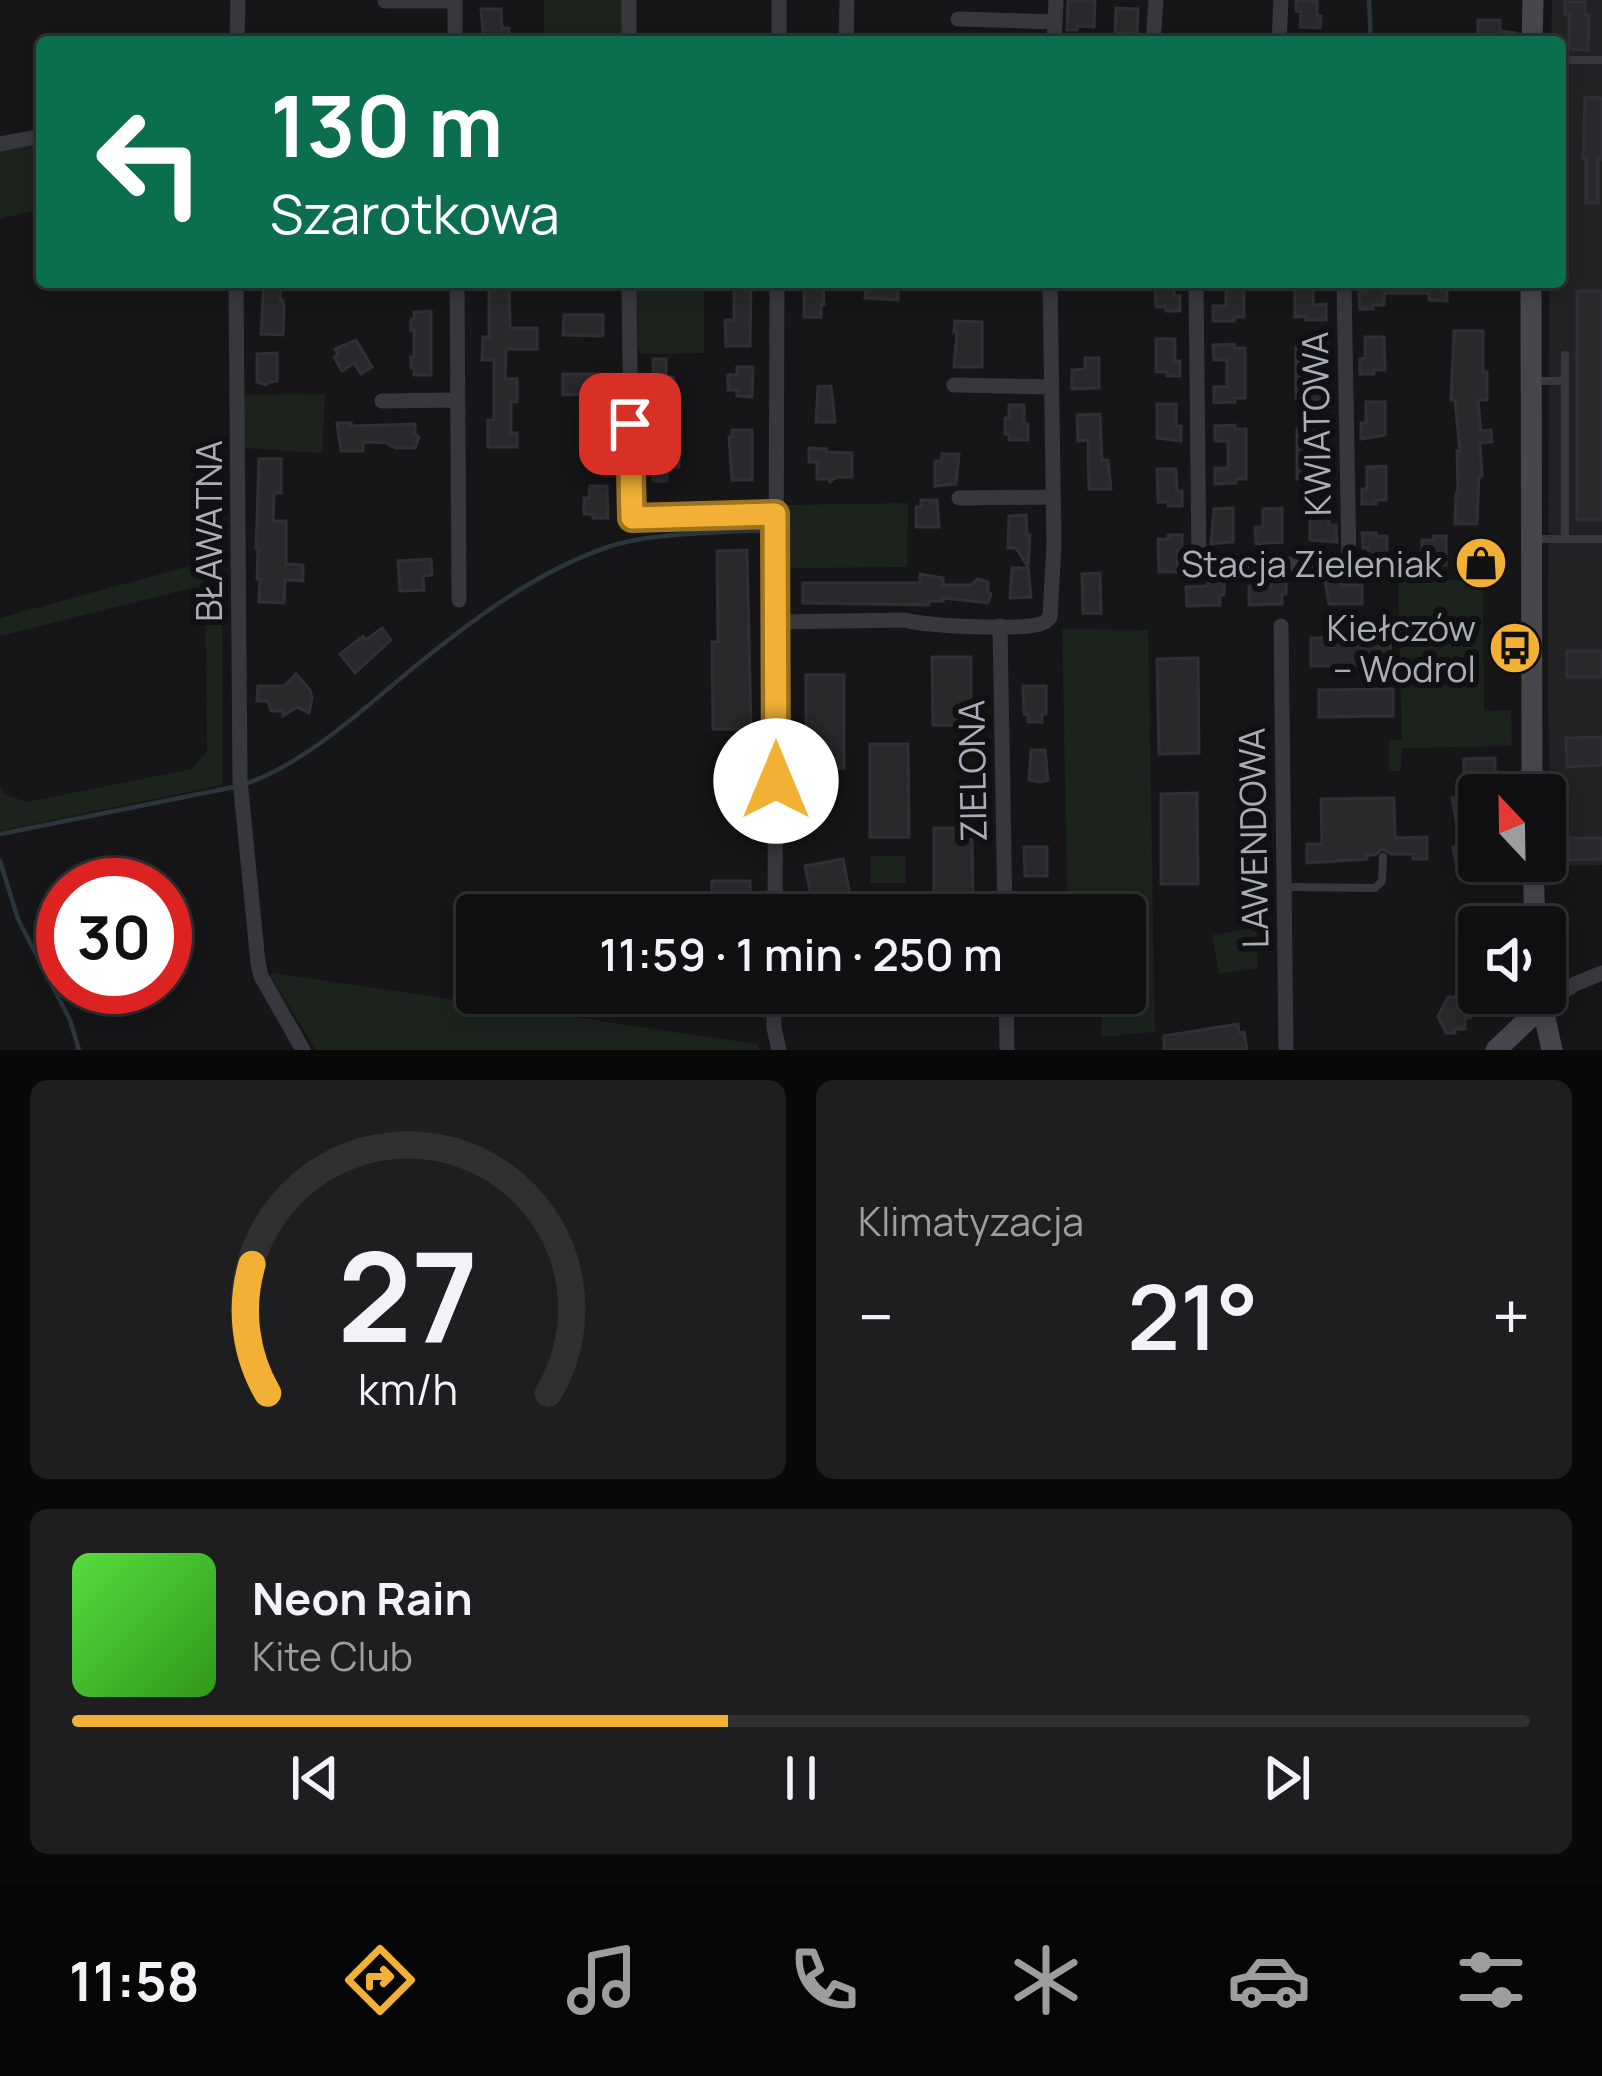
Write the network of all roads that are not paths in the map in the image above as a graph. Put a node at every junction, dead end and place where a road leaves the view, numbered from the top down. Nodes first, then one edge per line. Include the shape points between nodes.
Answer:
1 (238, 0) edge
2 (455, 0) edge
3 (629, 0) edge
4 (779, 0) edge
5 (847, 0) edge
6 (1055, 0) edge
7 (1156, 0) edge
8 (1281, 0) edge
9 (1533, 0) edge
10 (385, 1) edge
11 (958, 19) dead end
12 (1054, 22) junction
13 (237, 36) edge
14 (455, 36) edge
15 (628, 36) edge
16 (779, 36) edge
17 (846, 36) edge
18 (1054, 36) edge
19 (1153, 36) edge
20 (1279, 36) edge
21 (1532, 36) edge
22 (1572, 60) dead end
23 (1602, 60) edge
24 (36, 137) edge
25 (0, 144) edge
26 (236, 288) edge
27 (457, 288) edge
28 (628, 288) edge
29 (777, 288) edge
30 (1050, 288) edge
31 (1196, 288) edge
32 (1344, 288) edge
33 (1531, 288) edge
34 (1565, 355) dead end
35 (1530, 381) junction
36 (1565, 381) junction
37 (954, 386) dead end
38 (1052, 387) junction
39 (458, 400) junction
40 (382, 401) dead end
41 (1053, 497) junction
42 (959, 498) dead end
43 (775, 514) junction
44 (1530, 538) junction
45 (1565, 539) junction
46 (1602, 539) edge
47 (459, 600) dead end
48 (775, 622) junction
49 (1000, 626) junction
50 (1280, 626) dead end
51 (1532, 774) edge
52 (1383, 856) dead end
53 (1284, 887) junction
54 (775, 894) edge
55 (1005, 894) edge
56 (1602, 973) edge
57 (1566, 988) edge
58 (774, 1014) edge
59 (1006, 1014) edge
60 (1528, 1014) edge
61 (1544, 1014) edge
62 (303, 1050) edge
63 (779, 1050) edge
64 (1007, 1050) edge
65 (1286, 1050) edge
66 (1496, 1050) edge
67 (1552, 1050) edge

1 - 13 street
2 - 10 street
2 - 14 street
3 - 15 street
4 - 16 street
5 - 17 street
6 - 12 street
7 - 19 street
8 - 20 street
9 - 21 street
11 - 12 street
12 - 18 street
22 - 23 lane
24 - 25 street
26 - 62 street, BŁAWATNA via 240,780 261,976
27 - 39 street
28 - 43 street via 632,518
29 - 43 street
30 - 38 street
31 - 32 street, KWIATOWA via 1199,566 1349,563
33 - 35 street
34 - 36 lane
35 - 36 lane
35 - 44 street
36 - 45 lane
37 - 38 street
38 - 41 street
39 - 40 street
39 - 47 street
41 - 42 street
41 - 49 street via 1051,617
43 - 48 street
44 - 45 lane
44 - 51 street
45 - 46 lane
48 - 49 street
48 - 54 street
49 - 55 street, ZIELONA
50 - 53 street, LAWENDOWA
52 - 53 lane via 1375,887
53 - 65 street, LAWENDOWA
56 - 57 street
58 - 63 street
59 - 64 street
60 - 66 street
61 - 67 street

